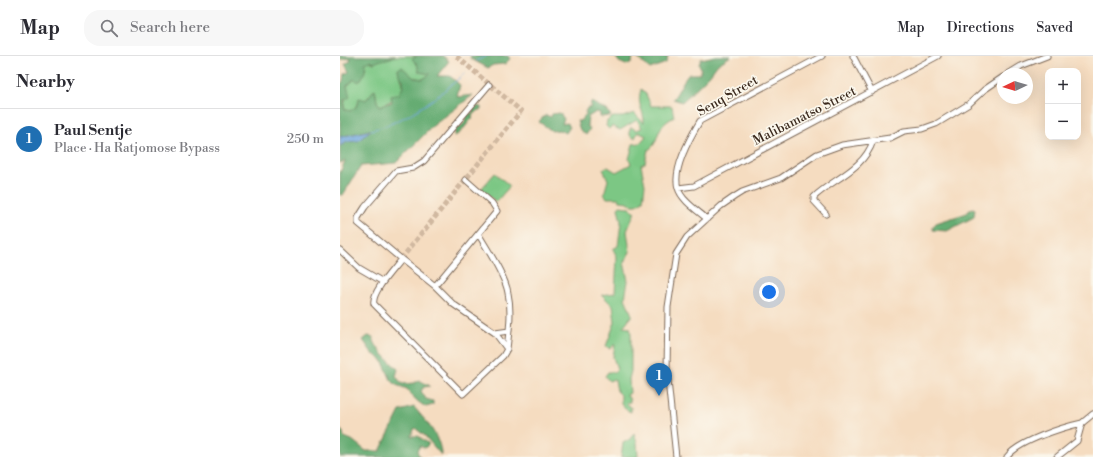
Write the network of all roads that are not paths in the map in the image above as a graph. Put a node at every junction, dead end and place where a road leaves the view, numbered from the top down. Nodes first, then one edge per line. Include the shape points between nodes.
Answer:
1 (822, 56) edge
2 (852, 56) edge
3 (938, 56) edge
4 (1046, 56) edge
5 (1018, 68) edge
6 (997, 82) edge
7 (489, 85) dead end
8 (872, 92) junction
9 (873, 141) junction
10 (466, 180) dead end
11 (678, 188) junction
12 (826, 214) dead end
13 (707, 219) junction
14 (479, 235) junction
15 (340, 250) edge
16 (401, 259) junction
17 (383, 282) junction
18 (435, 286) junction
19 (509, 332) junction
20 (495, 333) junction
21 (507, 349) junction
22 (1093, 414) edge
23 (1082, 423) junction
24 (676, 457) edge
25 (1007, 457) edge
26 (1057, 457) edge

1 - 11 street, Senq Street via 700,121 682,157
2 - 8 street
3 - 8 street, Malibamatso Street
4 - 5 street
6 - 9 street via 969,104 936,124
7 - 16 street via 424,161 413,168 396,171 358,218 358,223
8 - 11 street, Malibamatso Street via 788,134 694,186
9 - 12 street via 851,171 833,181 814,197 814,201
9 - 13 street via 842,145 816,154 780,178 742,192
10 - 14 street via 497,210
11 - 13 street
13 - 24 street via 687,237 676,254 668,307 667,371
14 - 18 street
14 - 19 street via 496,263 508,291
15 - 17 street via 359,268
16 - 17 street
16 - 18 street
17 - 21 street via 375,293 374,304 463,394 503,356
18 - 20 street via 453,304
19 - 20 street
19 - 21 street
20 - 21 street
22 - 23 street
23 - 25 street via 1048,432
23 - 26 street via 1077,441

